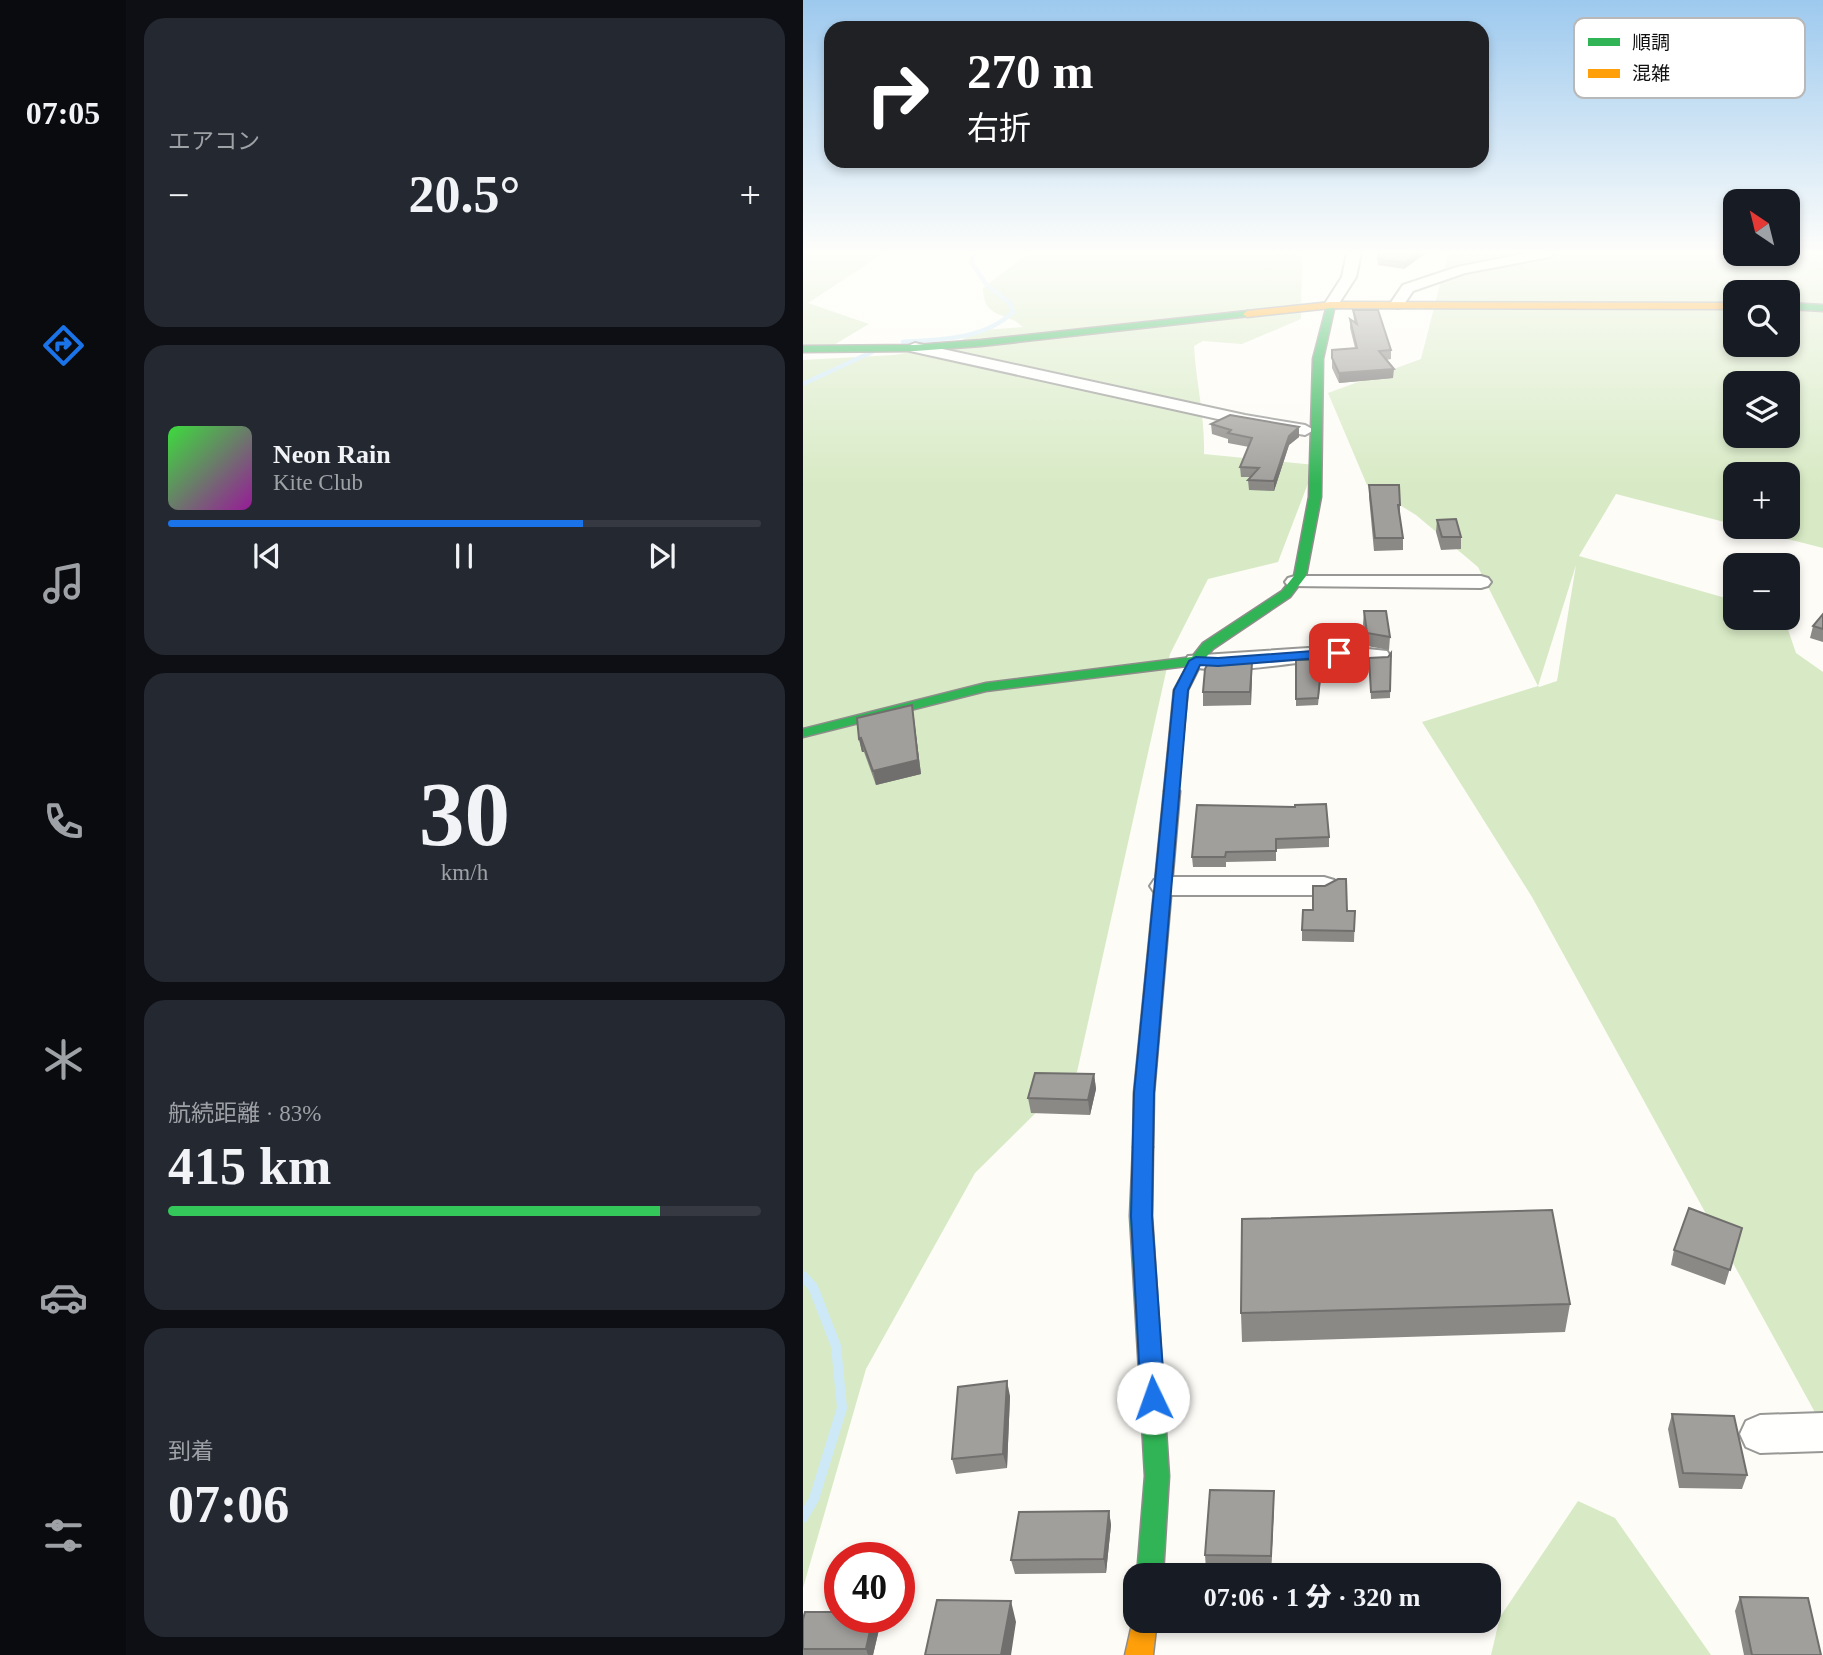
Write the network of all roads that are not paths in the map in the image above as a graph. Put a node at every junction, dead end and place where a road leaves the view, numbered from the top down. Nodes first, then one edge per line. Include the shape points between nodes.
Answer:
1 (1087, 330) edge
2 (1325, 330) edge
3 (915, 348) junction
4 (803, 349) edge
5 (1305, 430) dead end
6 (1295, 582) junction
7 (1481, 582) dead end
8 (1379, 656) edge
9 (1196, 661) junction
10 (803, 733) edge
11 (1164, 886) junction
12 (1324, 886) edge
13 (1823, 1432) edge
14 (1760, 1434) dead end
15 (1151, 1563) edge
16 (1142, 1633) edge
17 (1139, 1655) edge

1 - 3 street
2 - 6 street via 1318,359 1315,497 1307,549
3 - 4 street
3 - 5 street
6 - 7 street
6 - 9 street via 1286,594 1208,646
8 - 9 street via 1339,653
9 - 10 street via 986,687
9 - 11 street via 1181,690
11 - 12 street
11 - 15 street via 1144,1093 1142,1189 1158,1476
13 - 14 street
16 - 17 street

